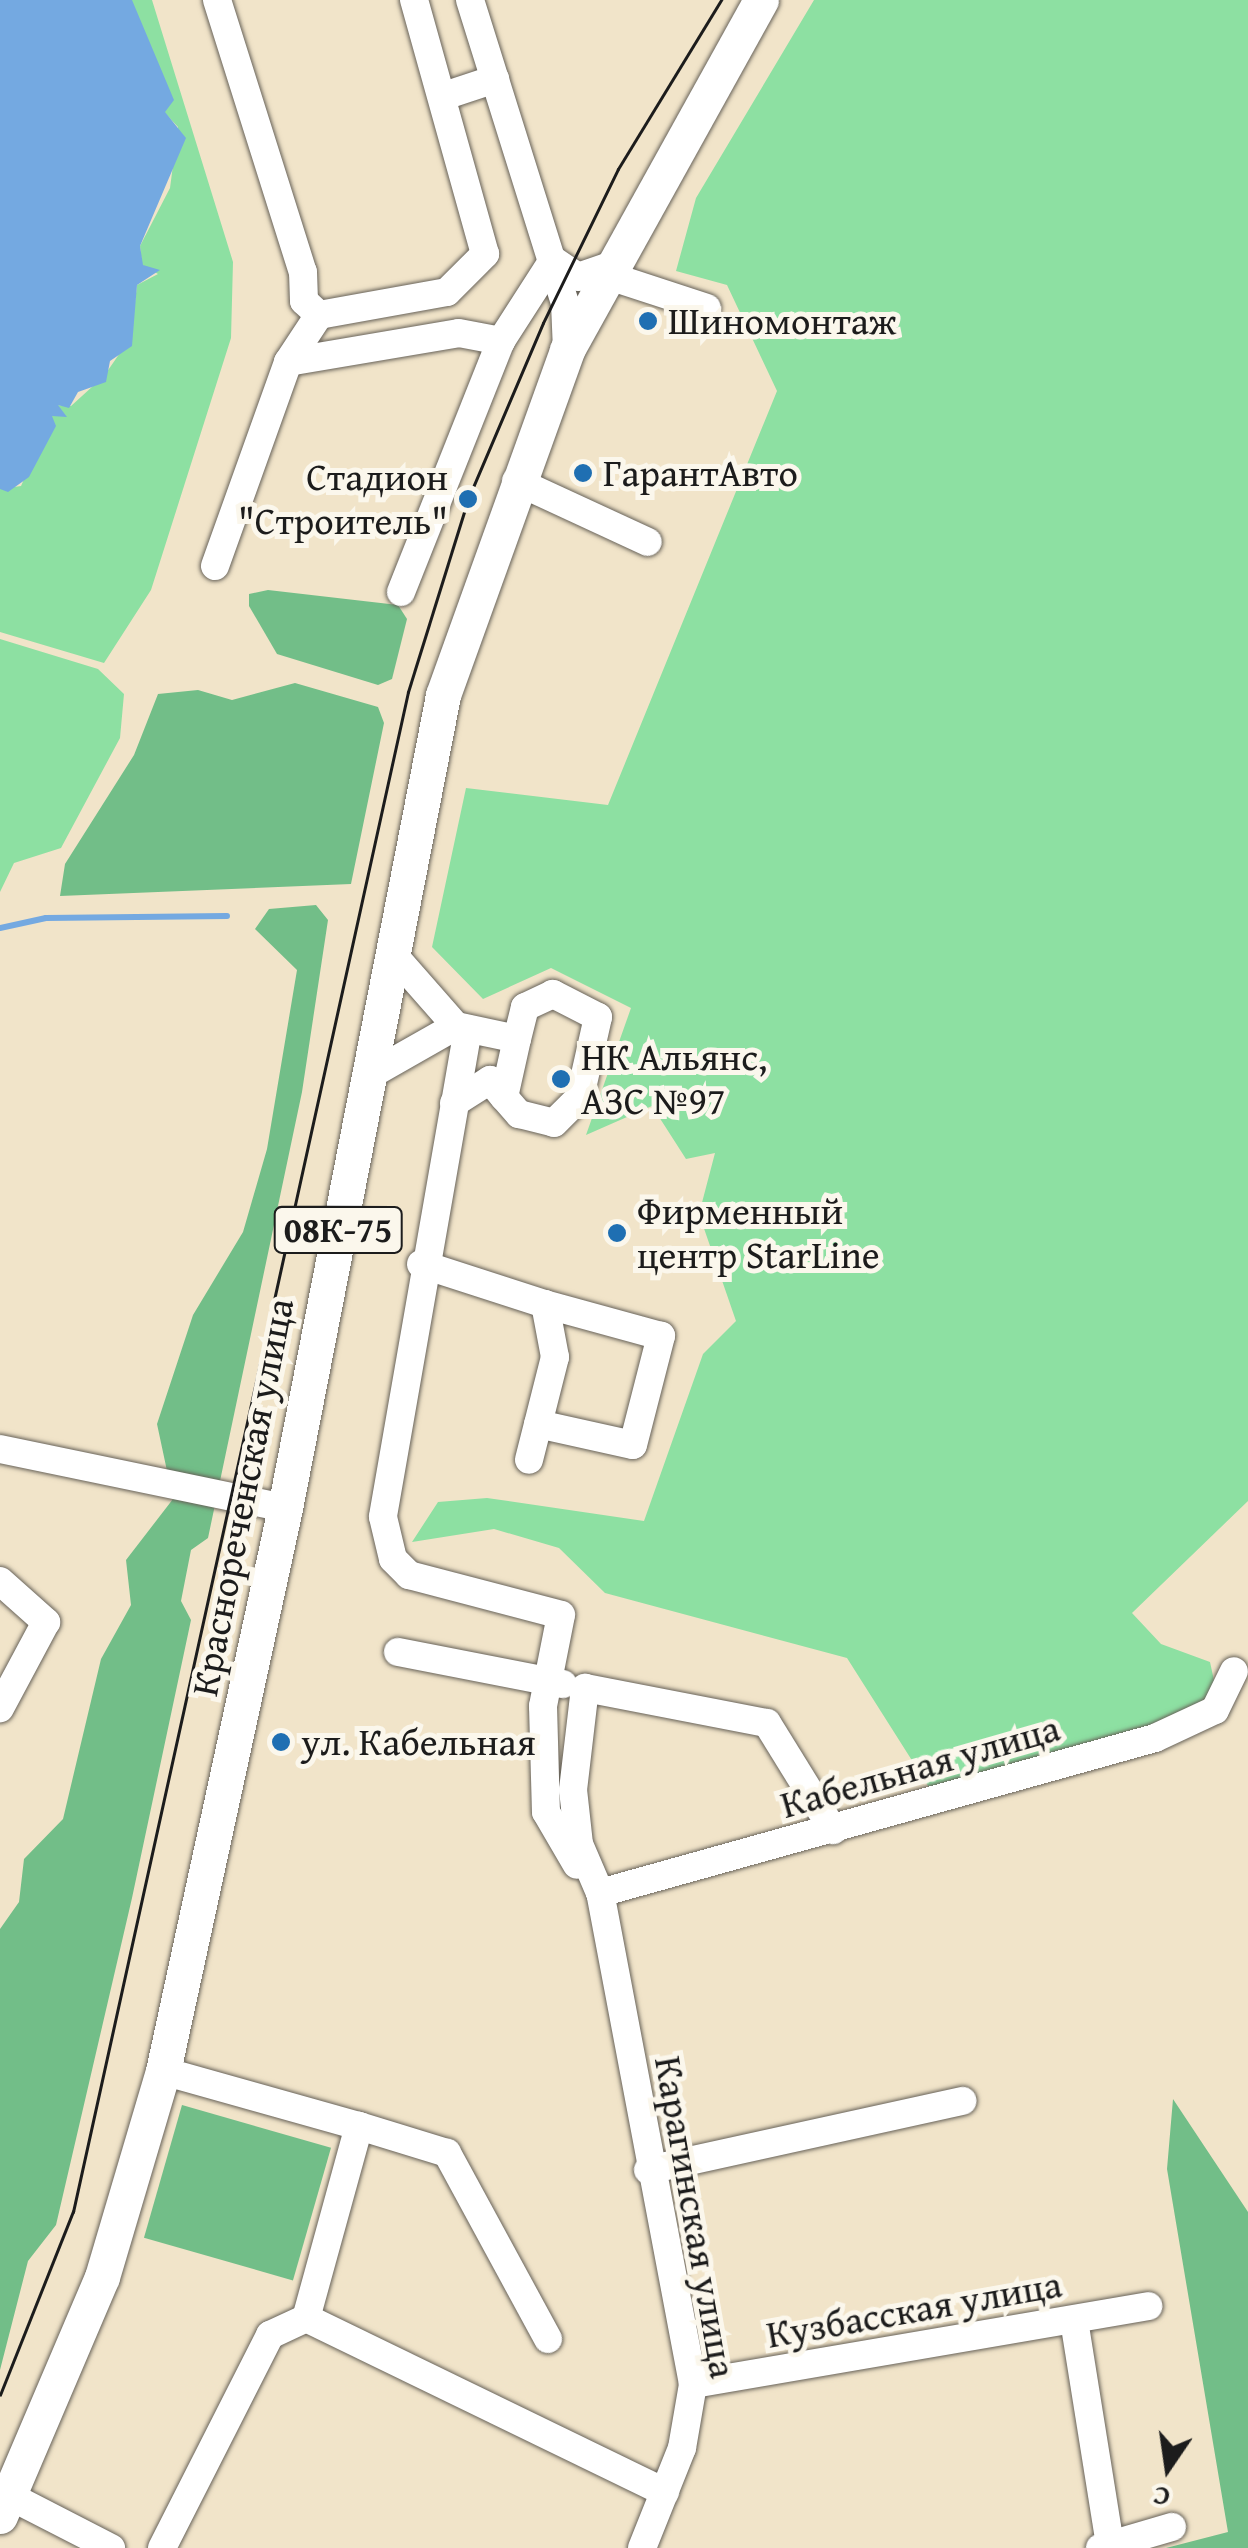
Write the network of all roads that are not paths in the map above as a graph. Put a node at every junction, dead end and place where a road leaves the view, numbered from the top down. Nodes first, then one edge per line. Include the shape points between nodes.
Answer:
1 (217, 0) edge
2 (414, 0) edge
3 (470, 0) edge
4 (762, 0) edge
5 (495, 79) junction
6 (444, 96) junction
7 (553, 260) junction
8 (609, 270) junction
9 (707, 308) dead end
10 (319, 315) junction
11 (502, 341) junction
12 (567, 350) junction
13 (288, 362) junction
14 (516, 481) junction
15 (648, 542) dead end
16 (215, 566) dead end
17 (401, 592) dead end
18 (390, 952) junction
19 (462, 1028) junction
20 (517, 1040) junction
21 (368, 1076) junction
22 (504, 1096) junction
23 (454, 1103) junction
24 (422, 1264) junction
25 (545, 1304) junction
26 (538, 1424) junction
27 (0, 1449) edge
28 (529, 1460) dead end
29 (285, 1508) junction
30 (0, 1581) edge
31 (398, 1652) dead end
32 (1234, 1671) dead end
33 (547, 1681) junction
34 (584, 1688) junction
35 (0, 1708) edge
36 (833, 1830) junction
37 (600, 1894) junction
38 (162, 2071) junction
39 (963, 2101) dead end
40 (358, 2126) junction
41 (648, 2170) junction
42 (1148, 2306) dead end
43 (306, 2318) junction
44 (1074, 2320) junction
45 (548, 2339) dead end
46 (692, 2384) junction
47 (664, 2492) junction
48 (4, 2501) edge
49 (1172, 2528) dead end
50 (1105, 2547) edge
51 (111, 2548) edge
52 (162, 2548) edge
53 (642, 2548) edge

1 - 10 street via 304,272 304,301
2 - 6 street
3 - 5 street
4 - 8 main road, Краснореченская улица / 08К-75
5 - 6 street
5 - 7 street
6 - 10 street via 485,254 447,292
7 - 8 street via 578,278
7 - 11 street
7 - 12 street
8 - 9 street
8 - 12 main road, Краснореченская улица / 08К-75
10 - 13 street
11 - 13 street via 459,333
11 - 17 street
12 - 14 main road, Краснореченская улица / 08К-75
13 - 16 street
14 - 15 street
14 - 18 main road, Краснореченская улица / 08К-75 via 443,694
18 - 19 street
18 - 21 main road, Краснореченская улица / 08К-75
19 - 20 street
19 - 21 street
19 - 23 street
20 - 22 street
20 - 22 street via 525,1007 553,994 598,1017 580,1098 564,1117 519,1114
21 - 29 main road, Краснореченская улица / 08К-75
22 - 23 street via 490,1080
23 - 24 street
24 - 25 street
24 - 33 street via 383,1517 392,1559 410,1576 561,1615
25 - 26 street via 555,1356
25 - 26 street via 661,1336 633,1444
26 - 28 street
27 - 29 street
29 - 38 main road, Краснореченская улица / 08К-75
30 - 35 street via 46,1622
31 - 33 street
32 - 36 street, Кабельная улица via 1215,1710 1155,1738
33 - 34 street
33 - 37 street via 546,1812
34 - 36 street via 766,1722
34 - 37 street via 573,1790 579,1844
36 - 37 street, Кабельная улица
37 - 41 street, Карагинская улица
38 - 40 street
38 - 48 main road, Краснореченская улица / 08К-75 via 102,2277
39 - 41 street
40 - 43 street
40 - 45 street via 447,2154
41 - 46 street, Карагинская улица
42 - 44 street, Кузбасская улица
43 - 47 street
43 - 52 street via 270,2335
44 - 46 street, Кузбасская улица
44 - 50 street
46 - 47 street, Карагинская улица
47 - 53 street, Карагинская улица
48 - 51 street
49 - 50 street

